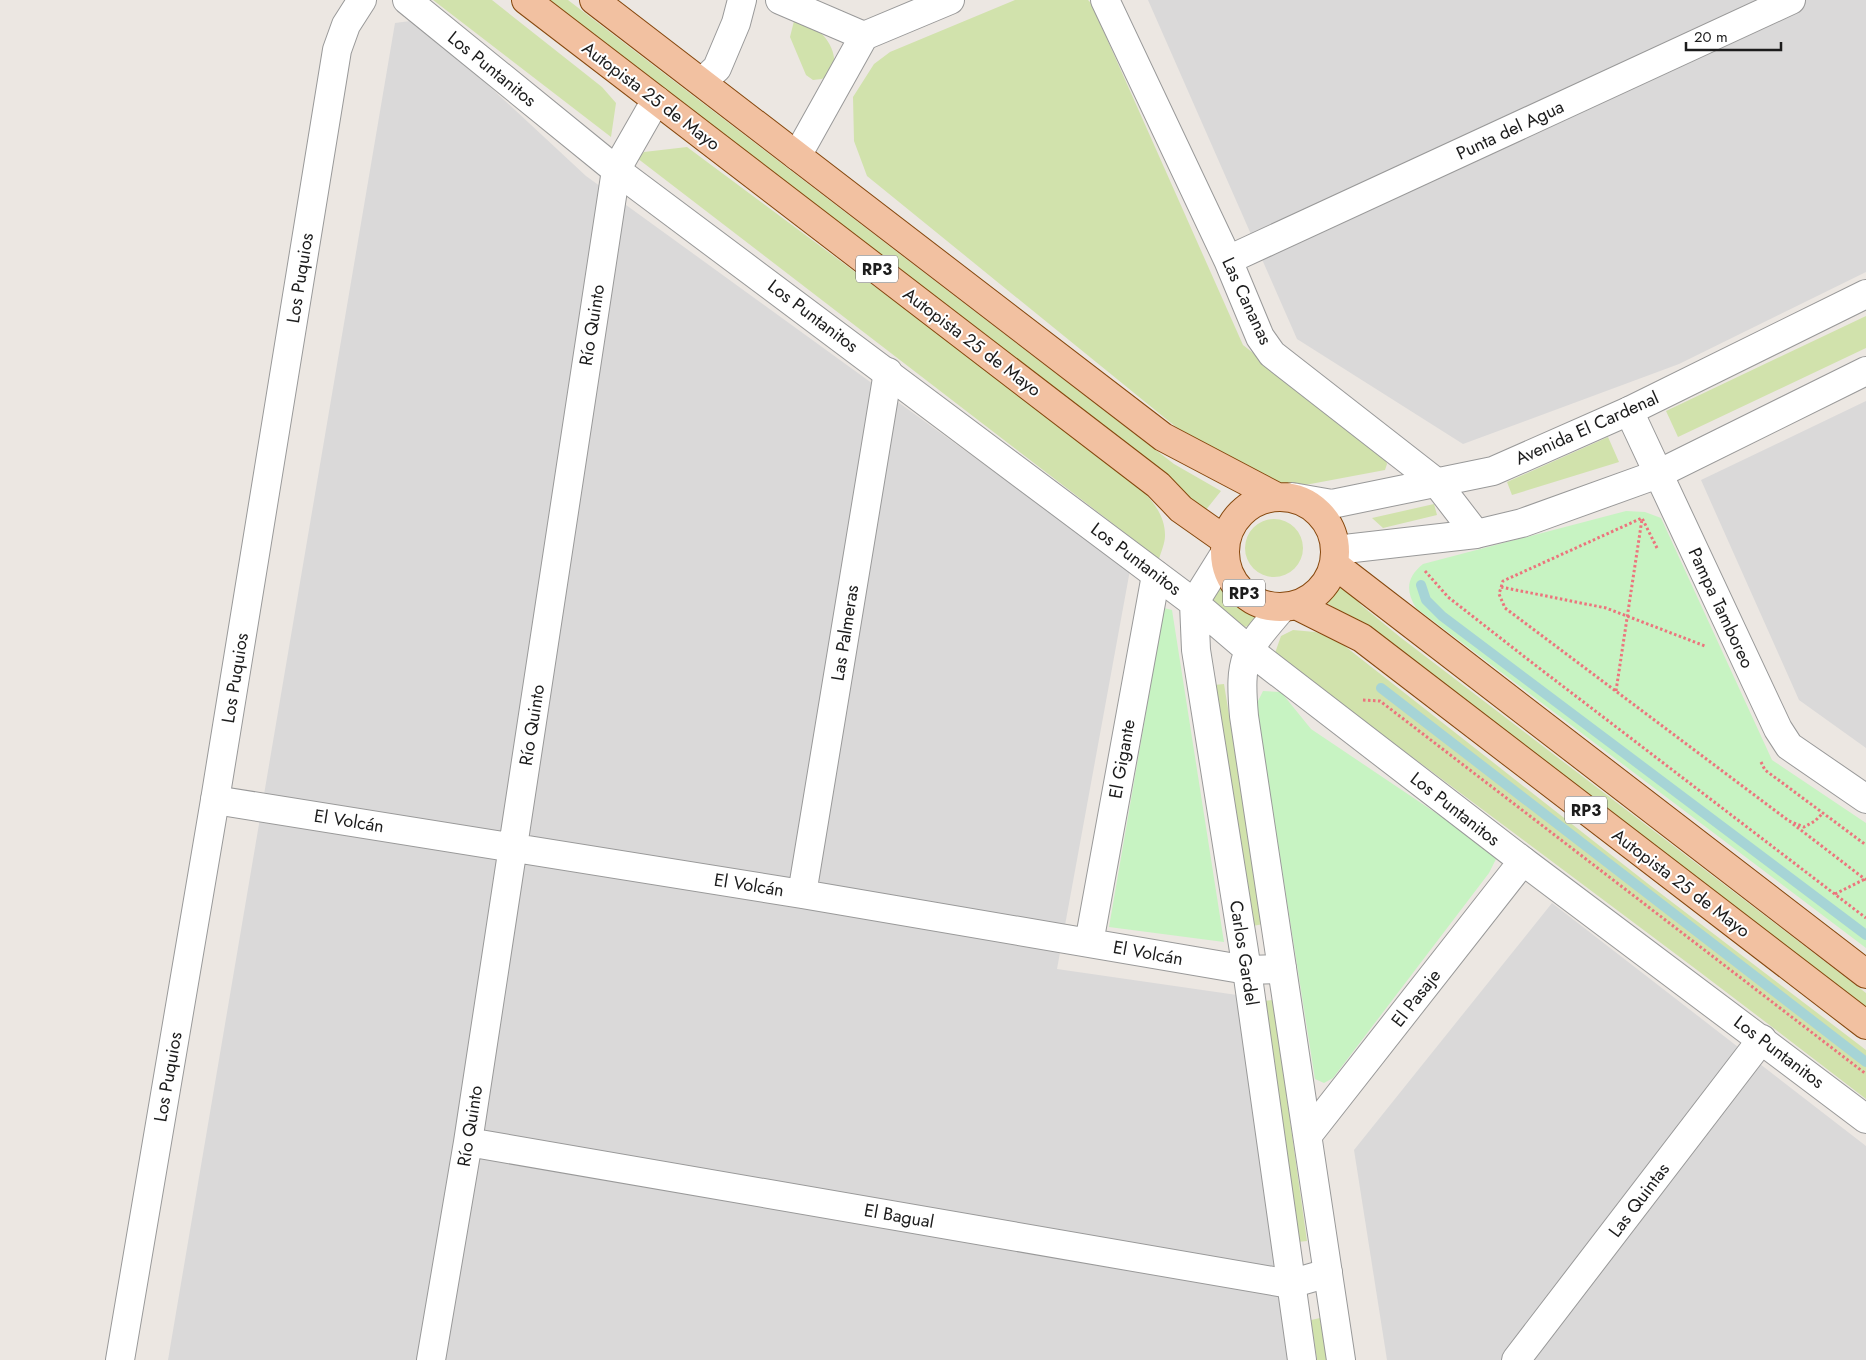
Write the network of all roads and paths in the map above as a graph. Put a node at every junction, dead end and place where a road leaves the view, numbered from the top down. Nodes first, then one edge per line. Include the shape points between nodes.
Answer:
1 (362, 0) edge
2 (407, 0) edge
3 (526, 0) edge
4 (594, 0) edge
5 (742, 0) edge
6 (780, 0) edge
7 (950, 0) edge
8 (1105, 0) edge
9 (1791, 0) edge
10 (864, 36) junction
11 (702, 82) junction
12 (656, 100) junction
13 (798, 156) junction
14 (616, 170) junction
15 (1228, 260) junction
16 (1866, 294) edge
17 (1866, 371) edge
18 (888, 372) junction
19 (1629, 411) junction
20 (1658, 474) junction
21 (1436, 482) junction
22 (1283, 497) junction
23 (1642, 518) junction
24 (1476, 534) junction
25 (1225, 547) junction
26 (1659, 552) dead end
27 (1335, 558) junction
28 (1422, 567) dead end
29 (1156, 575) junction
30 (1501, 587) junction
31 (1194, 603) junction
32 (1290, 607) junction
33 (1628, 616) junction
34 (1700, 638) dead end
35 (1705, 646) junction
36 (1249, 650) junction
37 (1709, 655) dead end
38 (1616, 691) junction
39 (1361, 700) dead end
40 (1760, 761) dead end
41 (1866, 799) edge
42 (215, 800) junction
43 (1823, 813) junction
44 (1789, 821) junction
45 (1866, 845) edge
46 (513, 848) junction
47 (1523, 861) junction
48 (1866, 879) edge
49 (802, 894) junction
50 (1834, 894) junction
51 (1866, 918) edge
52 (1089, 943) junction
53 (1282, 969) junction
54 (1248, 970) junction
55 (1866, 974) edge
56 (1866, 1025) edge
57 (1762, 1039) junction
58 (1866, 1074) edge
59 (1866, 1119) edge
60 (1308, 1135) junction
61 (468, 1142) junction
62 (1328, 1273) junction
63 (1290, 1284) junction
64 (120, 1360) edge
65 (431, 1360) edge
66 (1302, 1360) edge
67 (1341, 1360) edge
68 (1516, 1360) edge

1 - 42 street, Los Puquios via 346,25 337,50
2 - 14 street, Los Puntanitos
3 - 12 main road, Autopista 25 de Mayo / RP3
4 - 11 main road, RP3
5 - 11 street via 717,68
6 - 10 street
7 - 10 street
8 - 15 street, Las Cananas
9 - 15 street, Punta del Agua
10 - 13 street
11 - 13 main road, RP3
12 - 14 street, Río Quinto
12 - 25 main road, Autopista 25 de Mayo / RP3 via 1158,485
13 - 22 main road, RP3 via 1163,437
14 - 18 street, Los Puntanitos
14 - 46 street, Río Quinto
15 - 21 street, Las Cananas via 1260,337 1272,354
16 - 19 street, Avenida El Cardenal
17 - 20 street
18 - 29 street, Los Puntanitos
18 - 49 street, Las Palmeras
19 - 20 street, Pampa Tamboreo
19 - 21 street, Avenida El Cardenal via 1493,471
20 - 24 street via 1522,523
20 - 41 street, Pampa Tamboreo via 1778,730 1789,746
21 - 22 street, Avenida El Cardenal via 1332,504
21 - 24 street, Las Cananas
22 - 25 main road via 1255,502 1238,515 1230,527
22 - 27 main road, RP3 via 1314,507 1329,526
23 - 26 path
23 - 30 path via 1503,581
23 - 33 path
24 - 27 street
25 - 31 street
25 - 32 main road, RP3 via 1233,583 1254,602
27 - 32 main road via 1327,582 1314,597
27 - 55 main road, RP3
28 - 50 path via 1448,597
29 - 31 street, Los Puntanitos
29 - 52 street, El Gigante
30 - 33 path via 1606,608
30 - 38 path via 1499,594 1506,608
31 - 36 street, Los Puntanitos
31 - 54 street, Carlos Gardel via 1196,650
32 - 36 street, Carlos Gardel
32 - 56 main road, Autopista 25 de Mayo / RP3 via 1362,638
33 - 35 path
33 - 38 path
34 - 35 path
35 - 37 path
36 - 47 street, Los Puntanitos
36 - 53 street, Carlos Gardel via 1241,678 1244,716
38 - 44 path
39 - 58 path via 1380,701
40 - 43 path via 1764,770
42 - 46 street, El Volcán
42 - 64 street, Los Puquios
43 - 44 path via 1804,827
43 - 45 path
44 - 48 path
46 - 49 street, El Volcán
46 - 61 street, Río Quinto
47 - 57 street, Los Puntanitos
47 - 60 street, El Pasaje
48 - 50 path
49 - 52 street, El Volcán
50 - 51 path
52 - 54 street, El Volcán
53 - 54 street, El Volcán
53 - 60 street, Carlos Gardel
54 - 63 street, Carlos Gardel
57 - 59 street, Los Puntanitos
57 - 68 street, Las Quintas
60 - 62 street, Carlos Gardel
61 - 63 street, El Bagual
61 - 65 street, Río Quinto
62 - 63 street, El Bagual
62 - 67 street, Carlos Gardel
63 - 66 street, Carlos Gardel

